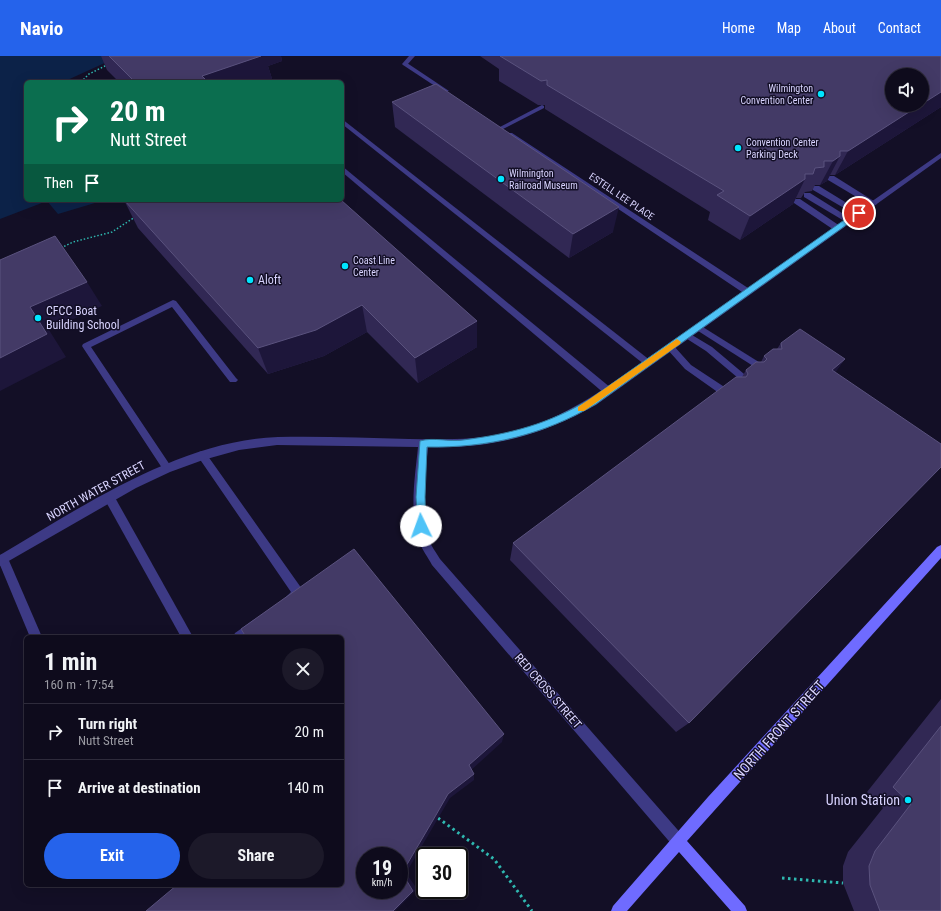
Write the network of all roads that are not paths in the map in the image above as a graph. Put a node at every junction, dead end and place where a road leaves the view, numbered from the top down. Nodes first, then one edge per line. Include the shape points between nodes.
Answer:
1 (412, 56) edge
2 (450, 94) edge
3 (542, 107) edge
4 (344, 123) edge
5 (941, 155) edge
6 (344, 170) edge
7 (831, 178) edge
8 (816, 188) edge
9 (807, 195) edge
10 (797, 201) edge
11 (873, 203) junction
12 (859, 213) junction
13 (849, 220) junction
14 (837, 228) junction
15 (748, 292) junction
16 (698, 327) junction
17 (688, 335) junction
18 (670, 347) junction
19 (648, 363) junction
20 (764, 369) edge
21 (233, 380) dead end
22 (747, 381) edge
23 (608, 391) junction
24 (730, 395) edge
25 (423, 444) junction
26 (202, 454) junction
27 (167, 468) junction
28 (109, 497) junction
29 (941, 550) edge
30 (2, 560) edge
31 (280, 606) edge
32 (262, 619) edge
33 (35, 635) edge
34 (186, 635) edge
35 (241, 635) edge
36 (679, 842) junction
37 (618, 911) edge
38 (740, 911) edge

1 - 2 street via 405,64
3 - 15 street, ESTELL LEE PLACE via 498,126
4 - 19 street
5 - 11 street, NORTH WATER STREET
6 - 23 street
7 - 11 street
8 - 12 street
9 - 13 street
10 - 14 street
11 - 12 street, NORTH WATER STREET
12 - 13 street, NORTH WATER STREET
13 - 14 street, NORTH WATER STREET
14 - 15 street, NORTH WATER STREET
15 - 16 street, NORTH WATER STREET
16 - 17 street, NORTH WATER STREET
16 - 20 street
17 - 18 street, NORTH WATER STREET
17 - 22 street
18 - 19 street, NORTH WATER STREET
18 - 24 street via 688,367
19 - 23 street, NORTH WATER STREET
21 - 27 street via 173,304 86,346
23 - 25 street, NORTH WATER STREET via 569,416 520,434 477,443
25 - 26 street, NORTH WATER STREET via 277,441 249,443
25 - 36 street, RED CROSS STREET via 421,526 425,541 436,562
26 - 27 street, NORTH WATER STREET
26 - 31 street via 298,593
27 - 28 street, NORTH WATER STREET
28 - 30 street, NORTH WATER STREET
28 - 34 street
29 - 36 main road, NORTH FRONT STREET
30 - 33 street
32 - 35 street
36 - 37 main road, NORTH FRONT STREET
36 - 38 main road, RED CROSS STREET

